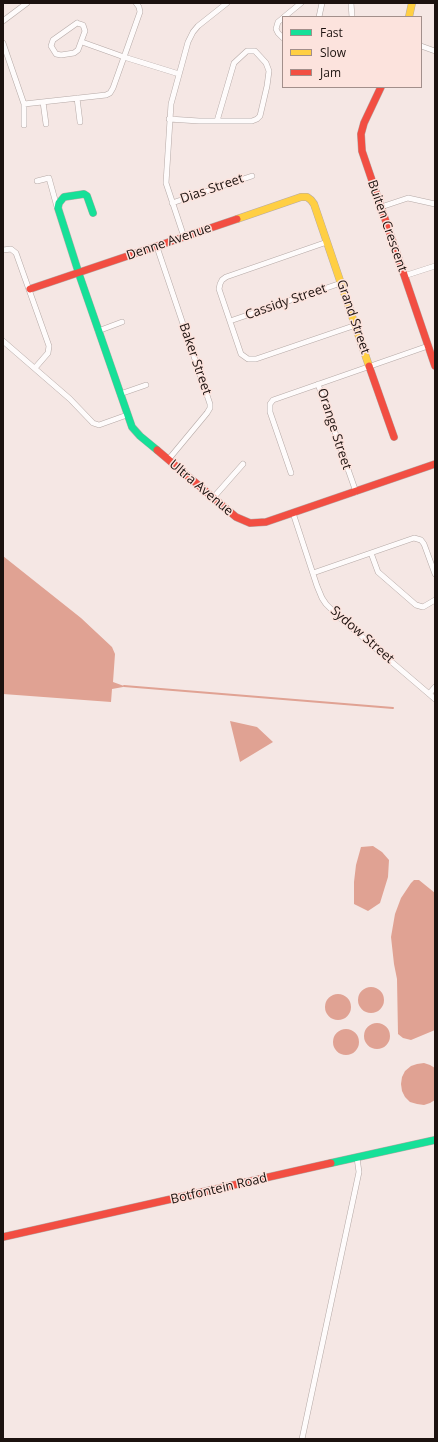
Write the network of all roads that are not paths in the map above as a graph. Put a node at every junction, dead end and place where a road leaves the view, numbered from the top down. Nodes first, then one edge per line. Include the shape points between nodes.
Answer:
1 (27, 3) edge
2 (145, 3) edge
3 (228, 3) edge
4 (301, 3) edge
5 (322, 3) edge
6 (351, 3) edge
7 (412, 3) edge
8 (138, 5) edge
9 (285, 16) edge
10 (319, 16) edge
11 (352, 16) edge
12 (409, 16) edge
13 (282, 19) edge
14 (3, 21) edge
15 (282, 37) edge
16 (82, 42) junction
17 (3, 43) edge
18 (422, 46) edge
19 (435, 50) edge
20 (124, 57) junction
21 (179, 74) junction
22 (381, 88) edge
23 (77, 98) junction
24 (43, 102) junction
25 (24, 104) junction
26 (170, 119) junction
27 (217, 121) junction
28 (80, 122) dead end
29 (24, 124) dead end
30 (46, 124) dead end
31 (252, 176) dead end
32 (37, 180) dead end
33 (309, 199) joint
34 (172, 203) junction
35 (435, 204) edge
36 (381, 207) junction
37 (58, 208) junction
38 (93, 213) dead end
39 (184, 237) junction
40 (327, 242) junction
41 (157, 247) junction
42 (3, 250) edge
43 (435, 266) edge
44 (79, 273) junction
45 (404, 276) junction
46 (341, 283) junction
47 (30, 289) junction
48 (122, 322) dead end
49 (230, 322) junction
50 (356, 325) junction
51 (98, 331) junction
52 (3, 341) edge
53 (428, 346) junction
54 (370, 366) junction
55 (435, 366) edge
56 (35, 368) junction
57 (318, 384) junction
58 (146, 385) dead end
59 (120, 394) junction
60 (127, 415) junction
61 (394, 437) dead end
62 (168, 460) junction
63 (243, 464) dead end
64 (435, 464) edge
65 (291, 473) dead end
66 (356, 492) junction
67 (213, 498) junction
68 (293, 513) junction
69 (371, 553) junction
70 (313, 574) junction
71 (435, 574) edge
72 (435, 600) edge
73 (435, 687) edge
74 (429, 694) junction
75 (435, 699) edge
76 (435, 1140) edge
77 (357, 1158) junction
78 (3, 1237) edge
79 (302, 1439) edge

1 - 14 street
2 - 8 street
3 - 21 street via 193,32
4 - 9 street
5 - 10 street
6 - 11 street
7 - 12 street
8 - 20 street via 140,12
13 - 15 street via 276,29
16 - 16 street via 85,29 77,23 54,38 52,46 58,54 74,54
16 - 20 street
17 - 25 street
18 - 19 street
20 - 21 street
20 - 23 street via 110,93
21 - 26 street
22 - 36 street, Buiten Crescent via 364,123 361,140 363,157
23 - 24 street
23 - 28 street
24 - 25 street
24 - 30 street
25 - 29 street
26 - 27 street
26 - 34 street via 165,179
27 - 27 street via 252,121 260,116 269,71 266,63 255,51 247,50 234,63
31 - 34 street, Dias Street
32 - 37 street via 50,179
33 - 39 street, Denne Avenue via 301,197
33 - 40 street, Grand Street via 314,204
34 - 39 street
35 - 36 street via 408,198
36 - 45 street, Buiten Crescent
37 - 38 street via 64,197 84,194
37 - 44 street, Ultra Avenue
39 - 41 street, Denne Avenue
40 - 46 street, Grand Street
40 - 49 street via 224,278 219,289
41 - 44 street, Denne Avenue
41 - 62 street, Baker Street via 210,404 207,413
42 - 47 street via 11,249 16,253
43 - 45 street
44 - 47 street, Denne Avenue
44 - 51 street, Ultra Avenue
45 - 53 street, Buiten Crescent
46 - 49 street, Cassidy Street
46 - 50 street, Grand Street
47 - 56 street via 49,349
48 - 51 street
49 - 50 street via 242,354 250,360
50 - 54 street, Grand Street
51 - 59 street, Ultra Avenue
52 - 56 street
53 - 54 street, Orange Street
53 - 55 street, Buiten Crescent
54 - 57 street, Orange Street
54 - 61 street, Grand Street
56 - 60 street via 93,423 98,424
57 - 65 street via 276,398 270,404 270,412
57 - 66 street, Orange Street
58 - 59 street
59 - 60 street, Ultra Avenue
60 - 62 street, Ultra Avenue via 137,433
62 - 67 street, Ultra Avenue
63 - 67 street
64 - 66 street, Ultra Avenue
66 - 68 street, Ultra Avenue
67 - 68 street, Ultra Avenue via 236,517 250,523 266,522
68 - 70 street, Sydow Street
69 - 70 street
69 - 71 street via 419,539 424,544
69 - 72 street via 378,572 416,605 423,607
70 - 74 street, Sydow Street via 322,598 331,609
73 - 74 street
74 - 75 street, Sydow Street
76 - 77 street, Botfontein Road
77 - 78 street, Botfontein Road
77 - 79 street via 359,1172

